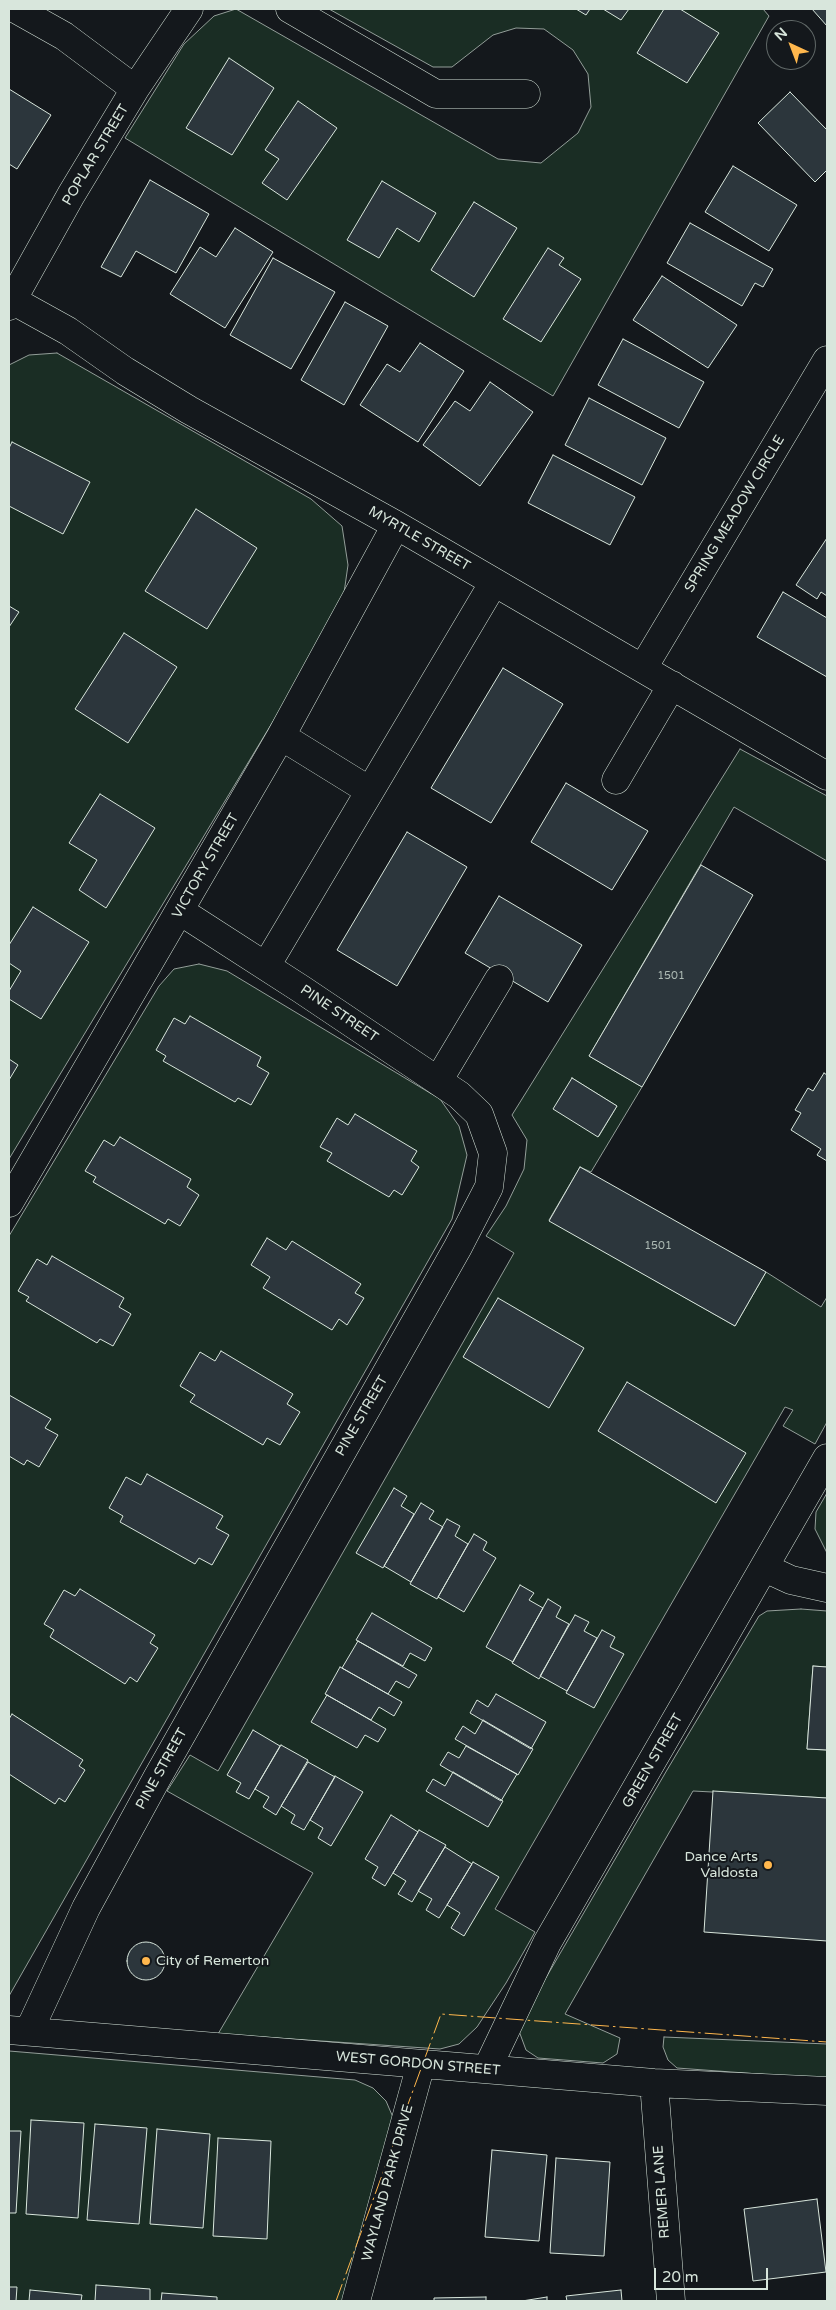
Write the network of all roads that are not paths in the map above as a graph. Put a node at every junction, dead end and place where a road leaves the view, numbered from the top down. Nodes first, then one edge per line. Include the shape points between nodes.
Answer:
1 (16, 9) edge
2 (189, 9) edge
3 (290, 9) edge
4 (135, 89) junction
5 (526, 94) dead end
6 (10, 303) edge
7 (827, 360) edge
8 (396, 525) junction
9 (494, 582) junction
10 (643, 668) junction
11 (672, 685) junction
12 (281, 736) junction
13 (827, 776) edge
14 (616, 780) dead end
15 (370, 791) junction
16 (180, 911) junction
17 (266, 966) junction
18 (500, 978) dead end
19 (438, 1081) junction
20 (9, 1203) edge
21 (827, 1458) edge
22 (765, 1568) junction
23 (827, 1588) edge
24 (19, 2030) edge
25 (421, 2064) junction
26 (487, 2069) junction
27 (654, 2083) junction
28 (827, 2091) edge
29 (356, 2301) edge
30 (670, 2301) edge

1 - 4 street via 64,36
2 - 4 street, POPLAR STREET
3 - 5 street via 436,94
4 - 6 street, POPLAR STREET
6 - 8 street, MYRTLE STREET via 68,332 189,410
7 - 10 street, SPRING MEADOW CIRCLE
8 - 9 street, MYRTLE STREET
8 - 12 street, VICTORY STREET
9 - 10 street, MYRTLE STREET
9 - 15 street
10 - 11 street, MYRTLE STREET
11 - 13 street, MYRTLE STREET
11 - 14 street
12 - 15 street
12 - 16 street, VICTORY STREET
15 - 17 street
16 - 17 street, PINE STREET
16 - 20 street, VICTORY STREET
17 - 19 street, PINE STREET
18 - 19 street
19 - 24 street, PINE STREET via 479,1114 493,1153 488,1187 458,1247 157,1778
21 - 22 street, GREEN STREET
22 - 23 street via 791,1580
22 - 26 street, GREEN STREET via 548,1943
24 - 25 street, WEST GORDON STREET
25 - 26 street, WEST GORDON STREET
25 - 29 street, WAYLAND PARK DRIVE
26 - 27 street, WEST GORDON STREET
27 - 28 street, WEST GORDON STREET
27 - 30 street, REMER LANE

